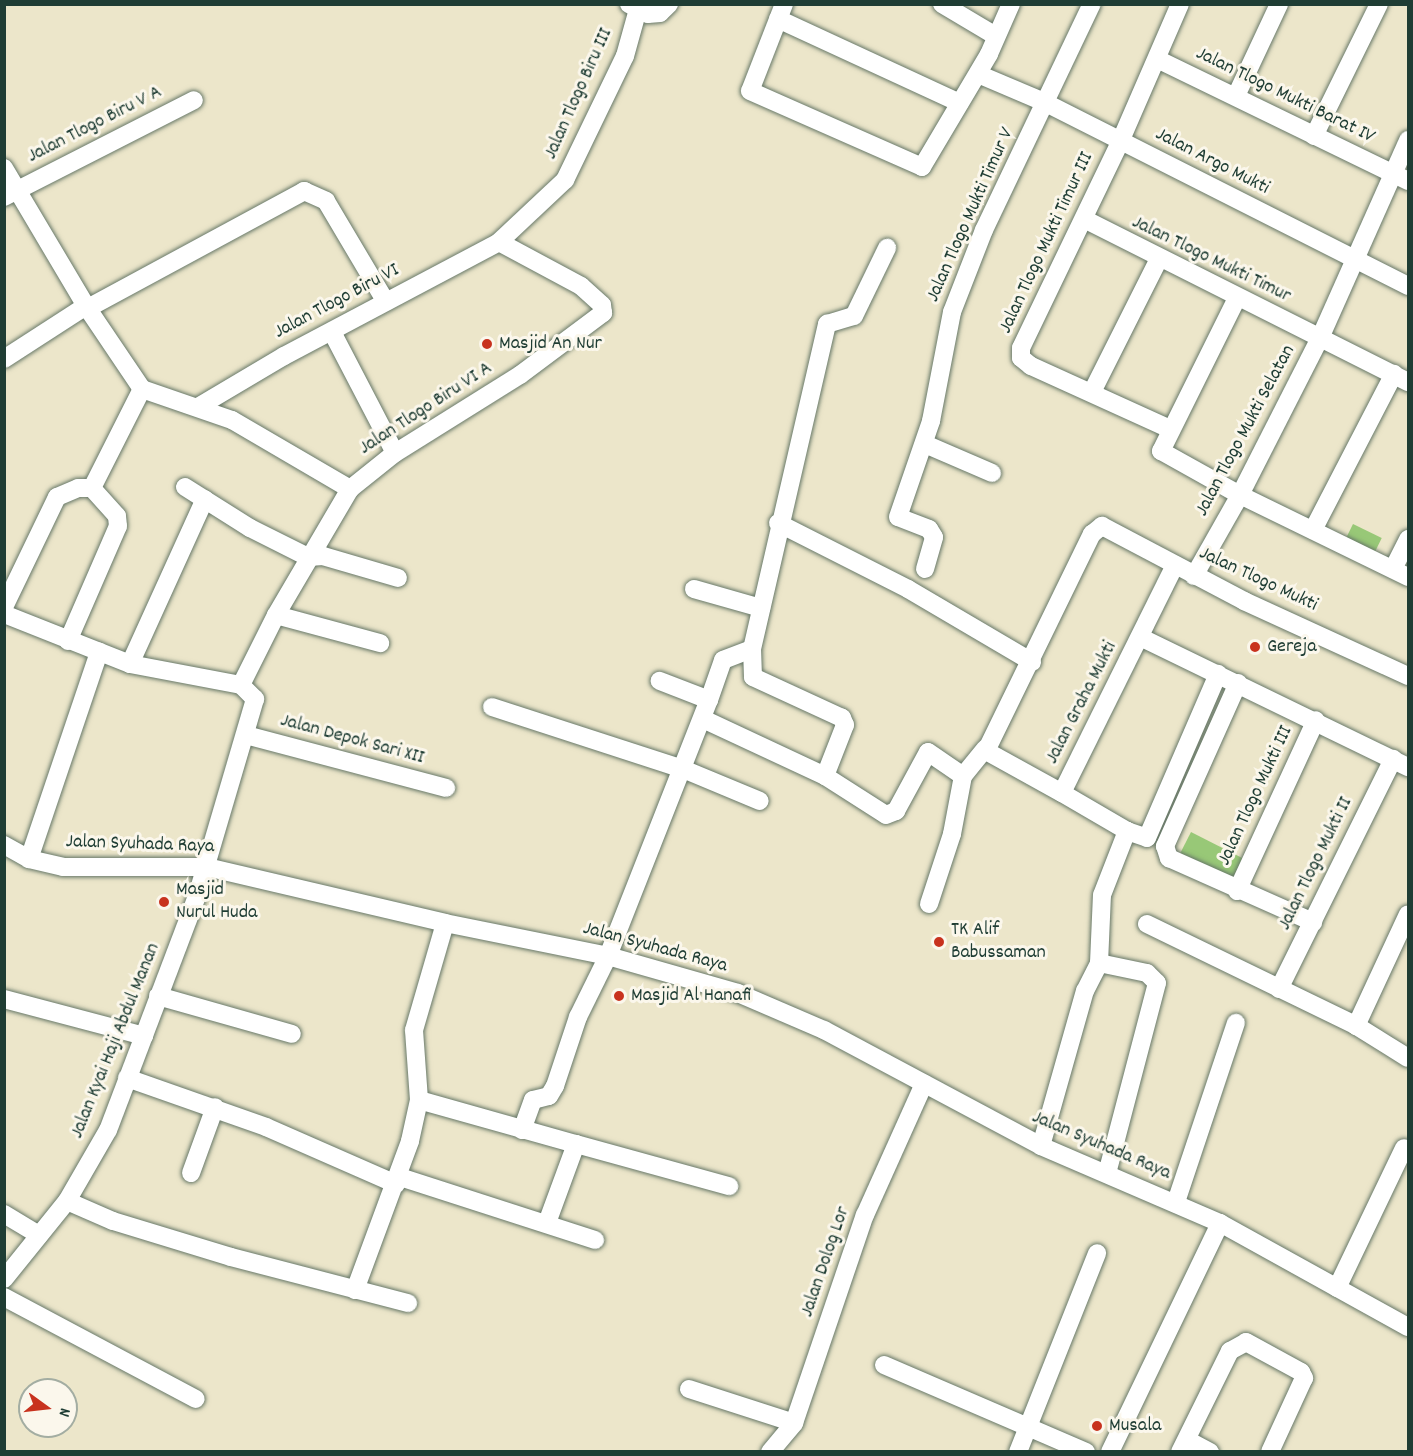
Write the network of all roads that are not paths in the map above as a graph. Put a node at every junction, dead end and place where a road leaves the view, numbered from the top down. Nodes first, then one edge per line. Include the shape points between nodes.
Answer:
1 (669, 4) edge
2 (942, 4) edge
3 (1011, 4) edge
4 (1092, 4) edge
5 (1180, 4) edge
6 (1279, 4) edge
7 (1379, 4) edge
8 (634, 7) edge
9 (781, 12) edge
10 (996, 36) junction
11 (1157, 59) junction
12 (978, 74) junction
13 (1236, 96) junction
14 (194, 100) dead end
15 (960, 103) junction
16 (1046, 104) junction
17 (1314, 136) junction
18 (1408, 140) edge
19 (1120, 142) junction
20 (4, 168) edge
21 (1401, 177) edge
22 (11, 194) edge
23 (1084, 219) junction
24 (499, 242) junction
25 (887, 248) dead end
26 (1159, 259) junction
27 (1356, 262) junction
28 (1408, 286) edge
29 (1237, 298) junction
30 (386, 302) junction
31 (87, 307) junction
32 (332, 332) junction
33 (1320, 338) junction
34 (4, 359) edge
35 (1401, 378) edge
36 (142, 389) junction
37 (1092, 392) junction
38 (198, 407) junction
39 (1170, 429) junction
40 (925, 444) junction
41 (395, 453) junction
42 (992, 473) dead end
43 (186, 487) dead end
44 (92, 488) junction
45 (350, 489) junction
46 (1240, 495) junction
47 (205, 499) junction
48 (778, 523) junction
49 (1313, 530) junction
50 (1408, 539) edge
51 (308, 557) junction
52 (1175, 565) junction
53 (924, 569) dead end
54 (1401, 573) edge
55 (1194, 576) junction
56 (398, 578) dead end
57 (694, 589) dead end
58 (4, 607) edge
59 (761, 608) junction
60 (4, 614) edge
61 (276, 615) junction
62 (1140, 638) junction
63 (68, 641) junction
64 (380, 643) dead end
65 (752, 649) junction
66 (99, 651) junction
67 (1032, 662) junction
68 (130, 664) junction
69 (1218, 674) junction
70 (1408, 676) edge
71 (660, 681) dead end
72 (1238, 683) junction
73 (241, 685) junction
74 (709, 700) junction
75 (492, 706) dead end
76 (703, 719) junction
77 (1316, 720) junction
78 (246, 735) junction
79 (985, 749) junction
80 (1401, 763) edge
81 (683, 769) junction
82 (825, 776) junction
83 (963, 776) junction
84 (446, 788) dead end
85 (1062, 793) junction
86 (760, 801) dead end
87 (1127, 831) junction
88 (4, 845) edge
89 (29, 858) junction
90 (207, 867) junction
91 (1237, 891) junction
92 (929, 904) dead end
93 (1408, 914) edge
94 (1313, 922) junction
95 (445, 923) junction
96 (1147, 924) dead end
97 (608, 956) junction
98 (1099, 963) junction
99 (1279, 989) junction
100 (158, 996) junction
101 (4, 999) edge
102 (1236, 1023) dead end
103 (1356, 1026) junction
104 (292, 1034) dead end
105 (144, 1036) junction
106 (1408, 1058) edge
107 (127, 1078) junction
108 (924, 1084) junction
109 (418, 1100) junction
110 (215, 1107) junction
111 (522, 1130) junction
112 (576, 1144) junction
113 (1041, 1146) junction
114 (1404, 1148) dead end
115 (191, 1173) dead end
116 (1107, 1174) junction
117 (398, 1180) junction
118 (729, 1186) dead end
119 (66, 1201) junction
120 (1176, 1202) junction
121 (4, 1214) edge
122 (547, 1223) junction
123 (1220, 1223) junction
124 (39, 1235) junction
125 (595, 1240) dead end
126 (1097, 1253) dead end
127 (5, 1276) edge
128 (1338, 1288) junction
129 (355, 1290) junction
130 (4, 1297) edge
131 (408, 1303) dead end
132 (1406, 1320) edge
133 (884, 1365) dead end
134 (689, 1389) dead end
135 (196, 1399) dead end
136 (794, 1423) junction
137 (1025, 1425) junction
138 (1185, 1446) edge
139 (770, 1452) edge
140 (1017, 1452) edge
141 (1086, 1452) edge
142 (1110, 1452) edge
143 (1210, 1452) edge
144 (1270, 1452) edge

1 - 8 street, Jalan Tlogo Biru III via 660,13
2 - 10 street
3 - 10 street
4 - 16 street
5 - 11 street, Jalan Tlogo Mukti Timur III
6 - 13 street
7 - 17 street
8 - 24 street, Jalan Tlogo Biru III via 626,56 566,180
9 - 15 street
9 - 15 street via 750,91 754,95 922,167
10 - 12 street
11 - 13 street, Jalan Tlogo Mukti Barat IV
11 - 19 street, Jalan Tlogo Mukti Timur III
12 - 15 street
12 - 16 street, Jalan Argo Mukti
13 - 17 street, Jalan Tlogo Mukti Barat IV
14 - 22 street, Jalan Tlogo Biru V A
16 - 19 street, Jalan Argo Mukti
16 - 40 street, Jalan Tlogo Mukti Timur V via 984,231 952,312
17 - 21 street, Jalan Tlogo Mukti Barat IV
18 - 21 street, Jalan Tlogo Mukti Selatan
19 - 23 street, Jalan Tlogo Mukti Timur III
19 - 27 street, Jalan Argo Mukti
20 - 22 street
21 - 27 street, Jalan Tlogo Mukti Selatan
22 - 31 street
23 - 26 street, Jalan Tlogo Mukti Timur
23 - 37 street, Jalan Tlogo Mukti Timur III via 1026,333 1021,358
24 - 30 street, Jalan Tlogo Biru VI
24 - 41 street, Jalan Tlogo Biru VI A via 581,286 602,305 603,313 520,375
25 - 48 street via 854,316 827,324
26 - 29 street, Jalan Tlogo Mukti Timur
26 - 37 street
27 - 28 street, Jalan Argo Mukti
27 - 33 street, Jalan Tlogo Mukti Selatan
29 - 33 street, Jalan Tlogo Mukti Timur
29 - 39 street
30 - 31 street via 355,244 320,195 304,191
30 - 32 street, Jalan Tlogo Biru VI
31 - 34 street
31 - 36 street
32 - 38 street, Jalan Tlogo Biru VI
32 - 41 street
33 - 35 street, Jalan Tlogo Mukti Timur
33 - 46 street, Jalan Tlogo Mukti Selatan
35 - 49 street
36 - 38 street
36 - 44 street
37 - 39 street
38 - 45 street via 232,420
39 - 46 street via 1162,444 1165,455
40 - 42 street
40 - 53 street, Jalan Tlogo Mukti Timur V via 898,517 929,529 934,537
41 - 45 street, Jalan Tlogo Biru VI A
43 - 47 street
44 - 58 street via 78,488 57,497
44 - 63 street via 117,516 118,526
45 - 51 street, Jalan Tlogo Biru VI A
46 - 49 street
46 - 55 street, Jalan Tlogo Mukti Selatan
47 - 51 street
47 - 68 street
48 - 59 street
48 - 67 street via 908,589
49 - 54 street
50 - 54 street
51 - 56 street via 323,556
51 - 61 street, Jalan Tlogo Biru VI A
52 - 55 street, Jalan Tlogo Mukti
52 - 62 street, Jalan Graha Mukti
52 - 67 street, Jalan Tlogo Mukti via 1108,527 1098,527
55 - 70 street, Jalan Tlogo Mukti
57 - 59 street
59 - 65 street
60 - 63 street
61 - 64 street
61 - 73 street, Jalan Tlogo Biru VI A
62 - 69 street
62 - 85 street, Jalan Graha Mukti
63 - 66 street
65 - 74 street via 723,660
65 - 82 street via 756,679 842,718 844,724
66 - 68 street
66 - 89 street
67 - 79 street
68 - 73 street
69 - 72 street
69 - 87 street via 1146,838
71 - 74 street
72 - 77 street
72 - 91 street, Jalan Tlogo Mukti III via 1165,846 1169,858
73 - 78 street, Jalan Kyai Haji Abdul Manan via 255,699
74 - 76 street
75 - 81 street
76 - 81 street
76 - 82 street
77 - 80 street
77 - 91 street, Jalan Tlogo Mukti III
78 - 84 street, Jalan Depok Sari XII
78 - 90 street, Jalan Kyai Haji Abdul Manan
79 - 83 street
79 - 85 street, Jalan Graha Mukti
80 - 94 street, Jalan Tlogo Mukti II
81 - 86 street
81 - 97 street
82 - 83 street via 877,810 893,815 928,752
83 - 92 street via 952,834
85 - 87 street
87 - 98 street via 1102,895
88 - 89 street, Jalan Syuhada Raya
89 - 90 street, Jalan Syuhada Raya via 63,867
90 - 95 street, Jalan Syuhada Raya
90 - 100 street, Jalan Kyai Haji Abdul Manan
91 - 94 street, Jalan Tlogo Mukti III
93 - 103 street
94 - 99 street, Jalan Tlogo Mukti II
95 - 97 street, Jalan Syuhada Raya
95 - 109 street via 414,1030
96 - 99 street
97 - 108 street, Jalan Syuhada Raya via 738,993 824,1030
97 - 111 street via 578,1017 555,1086 549,1096 531,1103
98 - 113 street via 1085,991
98 - 116 street via 1147,973 1157,983
99 - 103 street
100 - 104 street
100 - 105 street, Jalan Kyai Haji Abdul Manan
101 - 105 street
102 - 120 street
103 - 106 street
105 - 107 street, Jalan Kyai Haji Abdul Manan
107 - 110 street
107 - 119 street, Jalan Kyai Haji Abdul Manan via 108,1130
108 - 113 street, Jalan Syuhada Raya
108 - 136 street, Jalan Dolog Lor via 865,1215
109 - 111 street
109 - 117 street
110 - 115 street
110 - 117 street
111 - 112 street
112 - 118 street
112 - 122 street
113 - 116 street, Jalan Syuhada Raya
114 - 128 street
116 - 120 street, Jalan Syuhada Raya
117 - 122 street
117 - 129 street
119 - 124 street, Jalan Kyai Haji Abdul Manan
119 - 129 street via 113,1221
120 - 123 street, Jalan Syuhada Raya
121 - 124 street
122 - 125 street
123 - 128 street, Jalan Syuhada Raya
123 - 142 street
124 - 127 street, Jalan Kyai Haji Abdul Manan
126 - 137 street
128 - 132 street, Jalan Syuhada Raya
129 - 131 street
130 - 135 street
133 - 137 street
134 - 136 street
136 - 139 street, Jalan Dolog Lor
137 - 140 street
137 - 141 street
138 - 143 street
138 - 144 street via 1230,1351 1246,1342 1301,1372 1304,1378

